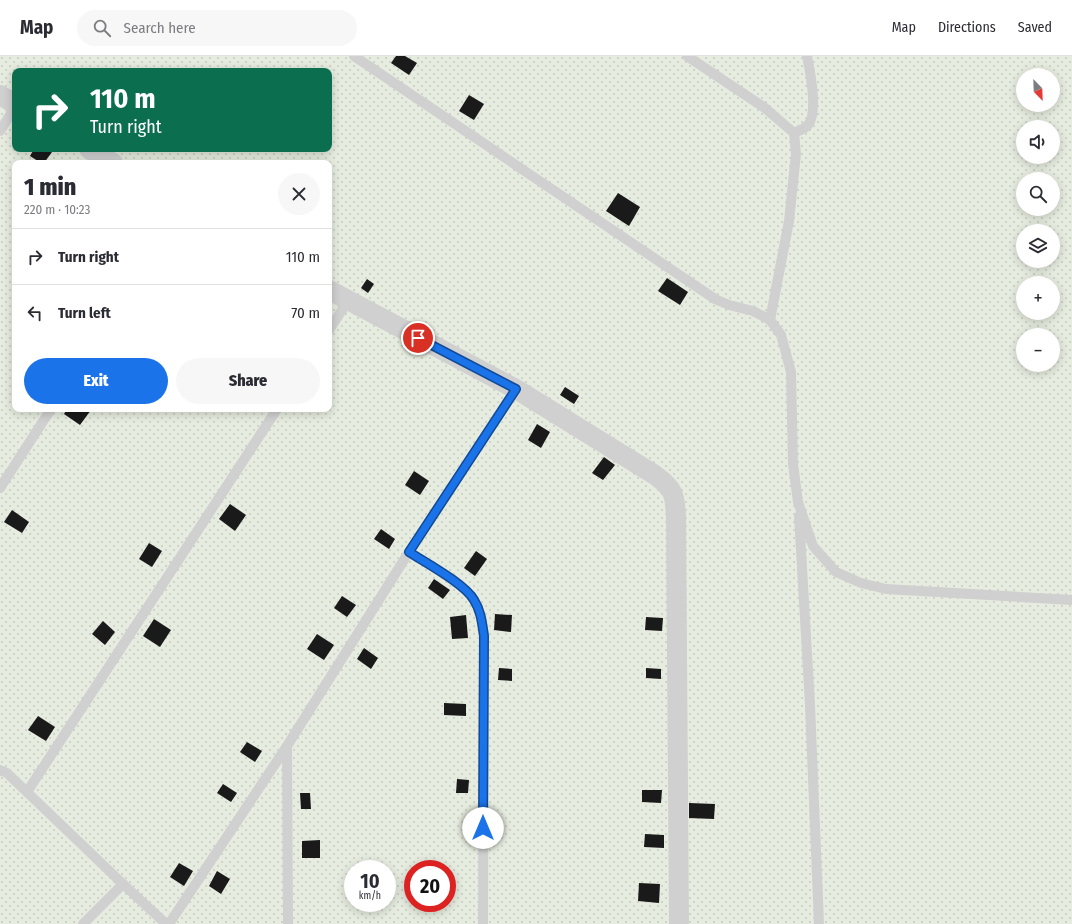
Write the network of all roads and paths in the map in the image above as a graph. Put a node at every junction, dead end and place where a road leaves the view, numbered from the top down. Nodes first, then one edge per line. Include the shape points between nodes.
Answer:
1 (354, 56) edge
2 (687, 56) edge
3 (808, 56) edge
4 (0, 95) edge
5 (12, 102) edge
6 (12, 113) edge
7 (0, 131) edge
8 (794, 134) junction
9 (94, 152) edge
10 (108, 160) edge
11 (332, 292) edge
12 (348, 301) junction
13 (770, 320) junction
14 (332, 325) edge
15 (516, 389) junction
16 (49, 412) edge
17 (275, 412) edge
18 (0, 488) edge
19 (798, 502) junction
20 (409, 552) junction
21 (1072, 600) edge
22 (287, 746) junction
23 (0, 770) edge
24 (27, 792) junction
25 (123, 884) junction
26 (83, 924) edge
27 (168, 924) edge
28 (288, 924) edge
29 (483, 924) edge
30 (678, 924) edge
31 (819, 924) edge

1 - 13 lane via 715,298 753,311
2 - 8 lane via 765,108
3 - 8 lane via 813,113 808,125
4 - 5 street
6 - 7 lane
8 - 13 lane via 796,154 789,221
9 - 10 street
11 - 12 street
12 - 14 lane
12 - 15 street
13 - 19 lane via 781,335 791,372 793,464
15 - 20 lane
15 - 30 street via 655,475 668,484 675,498
16 - 18 lane
17 - 24 lane
19 - 21 lane via 813,546 836,572 860,583 886,589
19 - 31 lane
20 - 22 lane
20 - 29 lane via 464,588 474,600 481,616 484,636
22 - 27 lane
22 - 28 lane
23 - 24 lane via 7,772
24 - 25 lane
25 - 26 lane
25 - 27 lane

